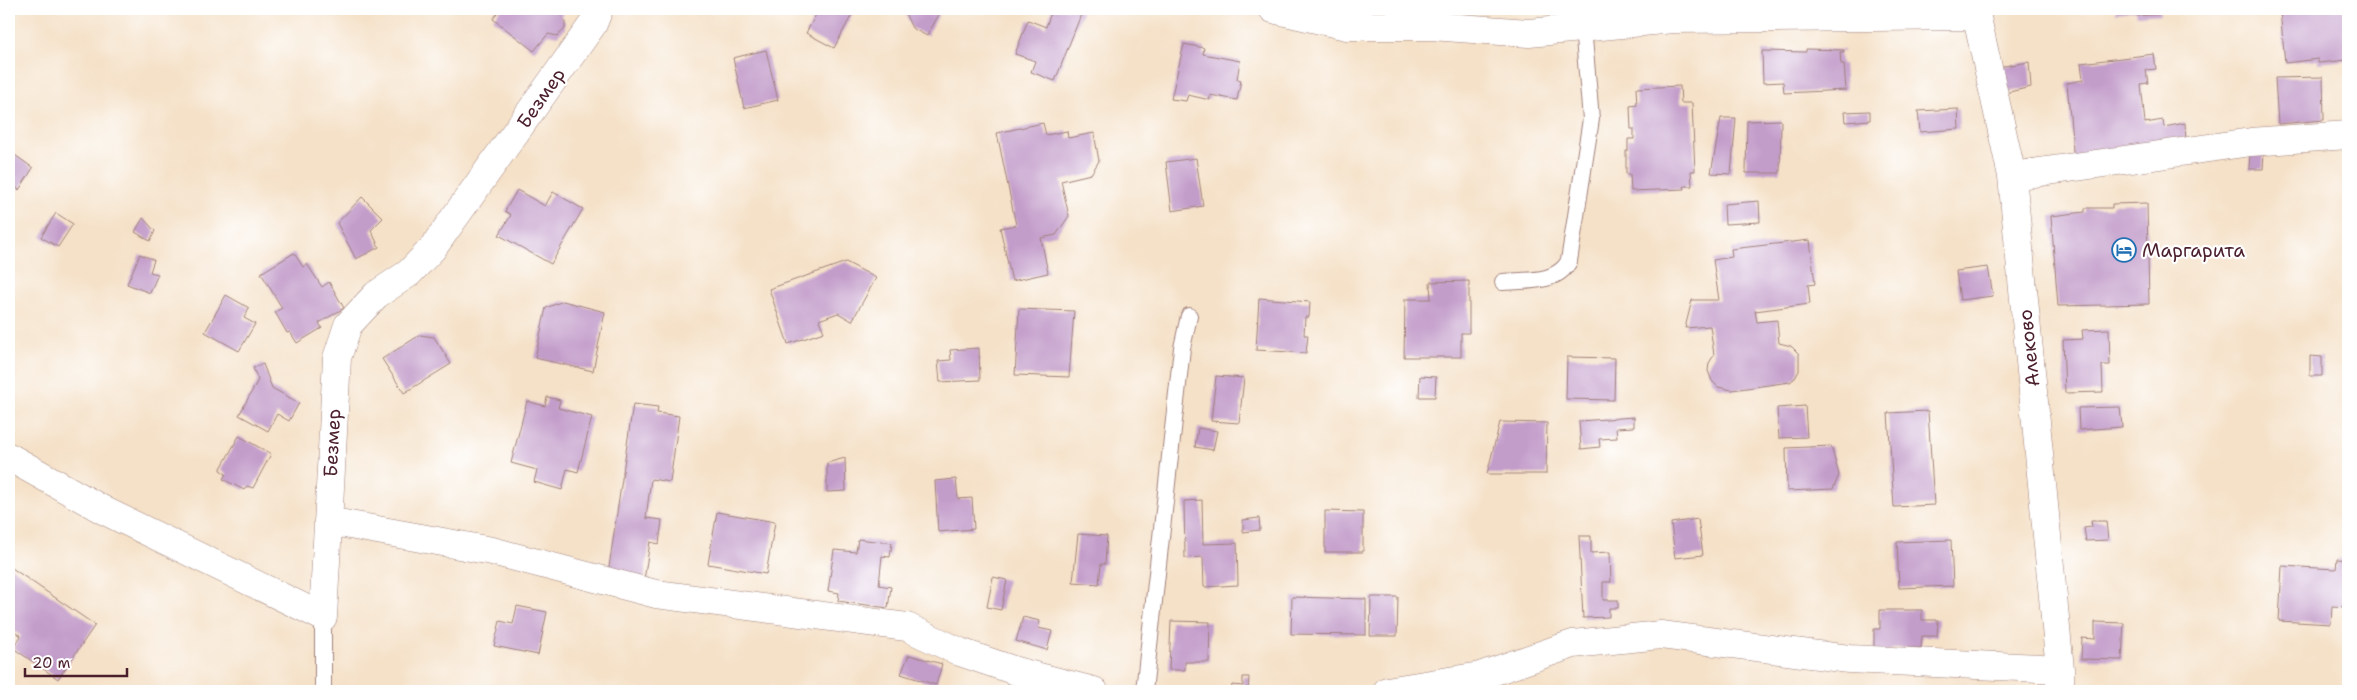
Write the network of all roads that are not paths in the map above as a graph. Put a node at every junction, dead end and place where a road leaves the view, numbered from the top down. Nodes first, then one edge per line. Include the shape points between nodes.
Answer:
1 (599, 9) edge
2 (1273, 9) edge
3 (1976, 12) edge
4 (1583, 27) junction
5 (2348, 135) edge
6 (2012, 176) junction
7 (1503, 282) dead end
8 (1189, 316) dead end
9 (9, 457) edge
10 (328, 521) junction
11 (323, 617) junction
12 (2060, 680) edge
13 (323, 691) edge
14 (1094, 691) edge
15 (1144, 691) edge
16 (1387, 691) edge

1 - 10 street, Безмер via 593,24 432,249 409,273 376,295 348,325 337,358
2 - 4 street via 1347,26 1431,26 1529,33
3 - 4 street via 1673,19
3 - 6 street, Алеково
4 - 7 lane via 1590,119 1569,261 1553,277
5 - 6 street via 2251,142
6 - 12 street, Алеково
8 - 15 lane via 1182,348
9 - 11 street via 105,511
10 - 11 street, Безмер
10 - 14 street via 492,551 656,594 907,627 1016,671
11 - 13 lane
12 - 16 street via 1849,659 1661,635 1573,644 1480,676

